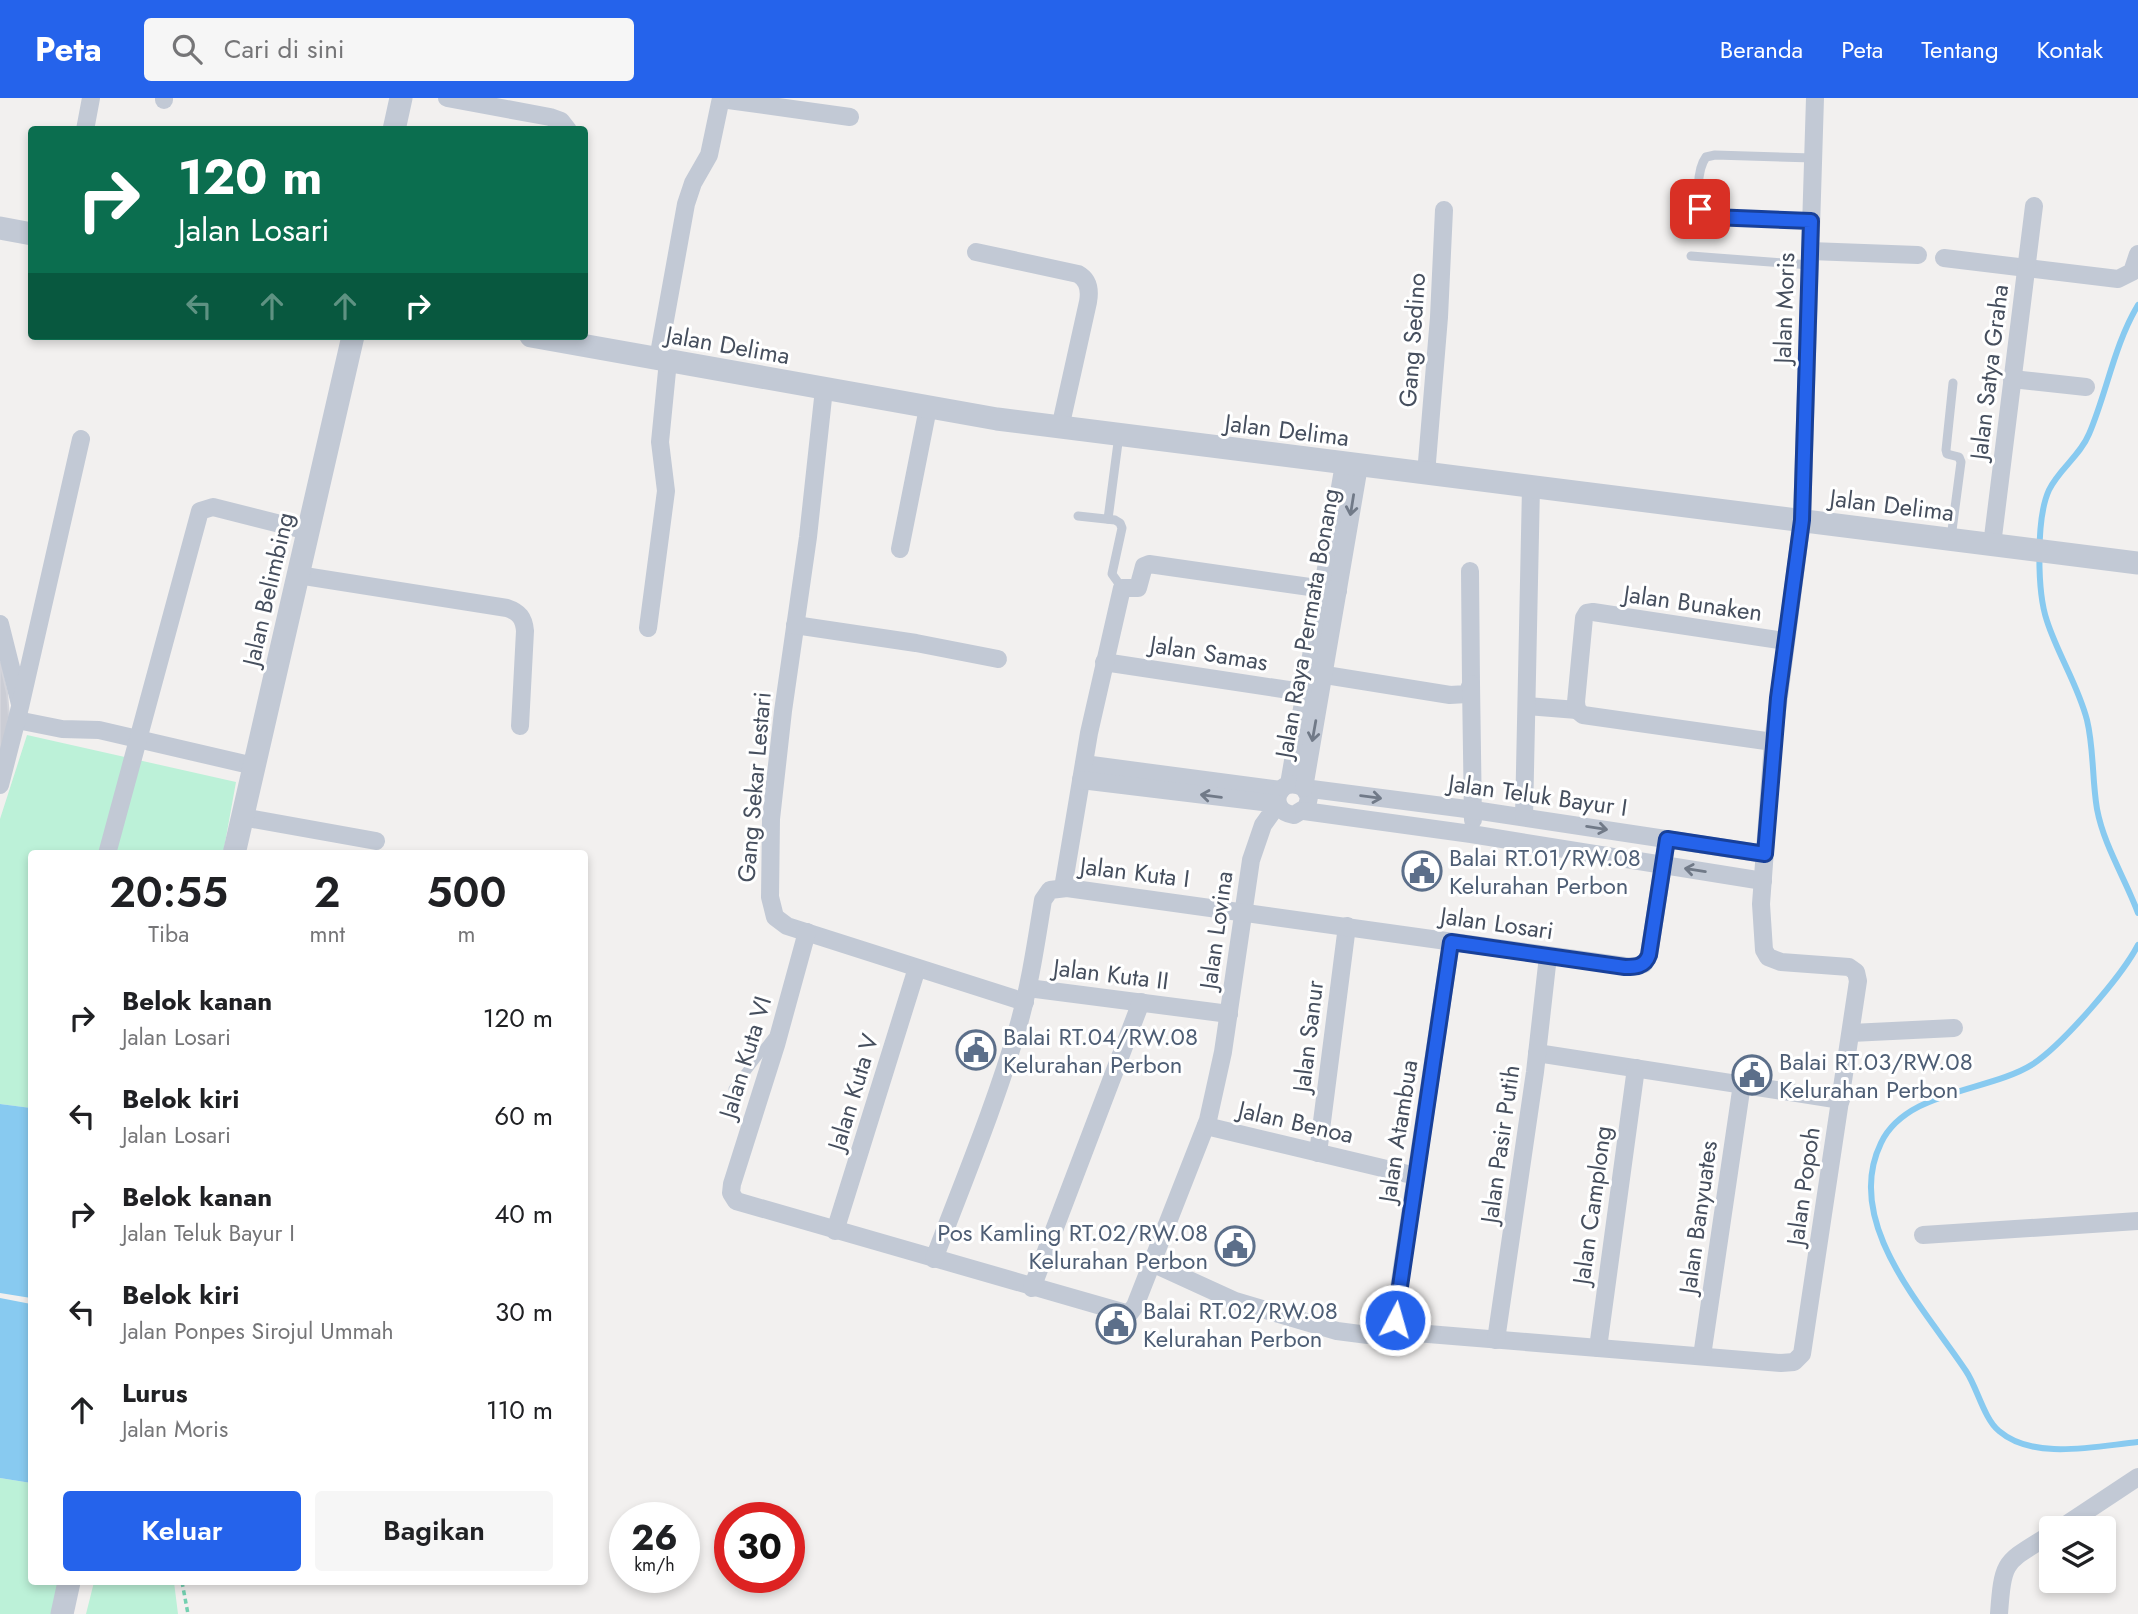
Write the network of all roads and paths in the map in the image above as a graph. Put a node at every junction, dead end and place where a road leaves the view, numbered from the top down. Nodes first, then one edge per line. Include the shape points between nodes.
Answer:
1 (91, 98) edge
2 (401, 98) edge
3 (447, 98) edge
4 (721, 98) edge
5 (1815, 98) edge
6 (850, 117) dead end
7 (86, 126) edge
8 (395, 126) edge
9 (565, 126) edge
10 (1813, 158) junction
11 (2034, 206) dead end
12 (1444, 210) dead end
13 (1811, 221) junction
14 (0, 228) edge
15 (28, 233) edge
16 (976, 252) dead end
17 (2138, 254) edge
18 (1918, 255) dead end
19 (1691, 256) dead end
20 (1810, 258) junction
21 (1944, 258) dead end
22 (2026, 268) junction
23 (352, 340) edge
24 (553, 340) edge
25 (663, 360) junction
26 (2012, 379) junction
27 (1953, 383) dead end
28 (2086, 387) dead end
29 (824, 389) junction
30 (928, 408) junction
31 (1060, 428) junction
32 (1119, 435) junction
33 (81, 439) dead end
34 (1351, 465) junction
35 (1426, 474) junction
36 (1531, 487) junction
37 (1078, 516) dead end
38 (1108, 519) junction
39 (1802, 520) junction
40 (308, 531) junction
41 (1951, 539) junction
42 (1992, 545) junction
43 (900, 549) dead end
44 (2138, 563) edge
45 (1470, 571) dead end
46 (298, 575) junction
47 (1122, 588) junction
48 (1331, 590) junction
49 (0, 624) edge
50 (795, 625) junction
51 (648, 628) dead end
52 (1785, 641) junction
53 (998, 659) dead end
54 (1104, 662) junction
55 (1317, 674) junction
56 (1471, 684) junction
57 (1313, 694) junction
58 (1527, 706) junction
59 (1582, 713) junction
60 (19, 714) junction
61 (520, 726) dead end
62 (138, 739) junction
63 (1773, 742) junction
64 (254, 766) junction
65 (1082, 772) junction
66 (0, 786) edge
67 (1288, 792) junction
68 (1474, 810) junction
69 (1304, 811) junction
70 (242, 817) junction
71 (1524, 817) junction
72 (1562, 823) junction
73 (1471, 834) junction
74 (1667, 839) junction
75 (376, 841) dead end
76 (1558, 848) junction
77 (108, 850) edge
78 (235, 850) edge
79 (1765, 854) junction
80 (1663, 865) junction
81 (1763, 881) junction
82 (1063, 888) junction
83 (1242, 911) junction
84 (1347, 926) junction
85 (807, 932) junction
86 (1451, 942) junction
87 (1548, 956) junction
88 (917, 968) junction
89 (1857, 975) joint
90 (1027, 995) junction
91 (1141, 1002) junction
92 (1229, 1014) junction
93 (780, 1028) junction
94 (1954, 1028) dead end
95 (1851, 1033) junction
96 (1537, 1052) junction
97 (1636, 1068) junction
98 (1742, 1084) junction
99 (733, 1089) dead end
100 (1841, 1100) junction
101 (1206, 1126) junction
102 (1318, 1153) junction
103 (1416, 1176) junction
104 (2138, 1221) edge
105 (835, 1231) junction
106 (1923, 1235) dead end
107 (934, 1259) junction
108 (1152, 1263) junction
109 (1032, 1288) junction
110 (1398, 1326) junction
111 (1496, 1340) junction
112 (1598, 1348) junction
113 (1702, 1356) junction
114 (2138, 1477) edge
115 (2079, 1516) edge
116 (2039, 1542) edge
117 (68, 1585) edge
118 (183, 1585) edge
119 (62, 1614) edge
120 (188, 1614) edge
121 (1999, 1614) edge

1 - 7 street
2 - 8 street
3 - 9 street via 550,117
4 - 6 street
4 - 25 street via 709,155 686,204
5 - 10 street, Jalan Moris
10 - 13 street, Jalan Moris
10 - 13 lane via 1706,157 1701,167 1699,205 1712,217
11 - 22 street, Jalan Satya Graha
12 - 35 street, Gang Sedino
13 - 20 street, Jalan Moris
14 - 15 street
16 - 31 street via 1078,274 1089,287
17 - 22 street via 2132,272 2118,279
18 - 20 street
19 - 20 lane
20 - 39 street, Jalan Moris
21 - 22 street
22 - 26 street, Jalan Satya Graha
23 - 40 street, Jalan Belimbing
24 - 25 street, Jalan Delima
25 - 29 street, Jalan Delima
25 - 51 street via 660,442 666,491
26 - 28 street
26 - 42 street, Jalan Satya Graha
27 - 41 lane via 1946,450 1961,462
29 - 30 street, Jalan Delima
29 - 50 street, Gang Sekar Lestari
30 - 31 street, Jalan Delima
30 - 43 street
31 - 32 street, Jalan Delima
32 - 34 street, Jalan Delima
32 - 38 lane
33 - 60 street
34 - 35 street, Jalan Delima
34 - 48 street, Jalan Raya Permata Bonang
35 - 36 street, Jalan Delima
36 - 39 street, Jalan Delima
36 - 58 street
37 - 38 lane
38 - 47 lane via 1122,527 1112,574
39 - 41 street, Jalan Delima
39 - 52 street, Jalan Moris
40 - 46 street, Jalan Belimbing
40 - 62 street via 213,507 200,511
41 - 42 street, Jalan Delima
42 - 44 street, Jalan Delima
45 - 56 street
46 - 61 street via 518,612 525,631
46 - 64 street, Jalan Belimbing
47 - 48 street via 1138,588 1144,566 1151,564
47 - 54 street
48 - 55 street, Jalan Raya Permata Bonang
49 - 60 street
50 - 53 street
50 - 85 street, Gang Sekar Lestari via 774,784 769,884 775,917
52 - 59 street, Jalan Bunaken via 1587,613 1576,702
52 - 63 street, Jalan Moris
54 - 57 street, Jalan Samas
54 - 65 street
55 - 56 street via 1456,696 1467,694
55 - 57 street, Jalan Raya Permata Bonang
56 - 68 street
57 - 67 street, Jalan Raya Permata Bonang
58 - 59 street
58 - 71 street
59 - 63 street
60 - 62 street via 62,729 93,729
60 - 66 street
62 - 64 street
62 - 77 street
63 - 79 street, Jalan Moris
64 - 70 street, Jalan Belimbing
65 - 67 street
65 - 82 street
67 -> 68 street, Jalan Teluk Bayur I
67 - 69 street via 1309,797
67 - 69 street, Jalan Teluk Bayur I via 1284,812
67 - 83 street, Jalan Lovina via 1263,825
68 - 71 street, Jalan Teluk Bayur I
68 - 73 street
69 - 73 street, Jalan Teluk Bayur I
70 - 75 street
70 - 78 street, Jalan Belimbing
71 - 72 street, Jalan Teluk Bayur I
72 -> 74 street, Jalan Teluk Bayur I
72 - 76 street
73 - 76 street, Jalan Teluk Bayur I
74 - 79 street, Jalan Teluk Bayur I
74 - 80 street
76 - 80 street, Jalan Teluk Bayur I
79 - 81 street, Jalan Moris
81 -> 80 street, Jalan Teluk Bayur I
80 - 87 street, Jalan Losari via 1644,964 1625,967
81 - 89 street, Jalan Moris via 1762,945 1768,957 1849,967
82 - 83 street, Jalan Kuta I
82 - 90 street via 1045,895
83 - 84 street, Jalan Losari
83 - 92 street, Jalan Lovina
84 - 86 street, Jalan Losari
84 - 102 street, Jalan Sanur
85 - 88 street, Jalan Kuta II
85 - 93 street, Jalan Kuta VI
86 - 87 street, Jalan Losari
86 - 103 street, Jalan Atambua
87 - 96 street, Jalan Pasir Putih
88 - 90 street, Jalan Kuta II
88 - 105 street, Jalan Kuta V
89 - 95 street, Jalan Popoh
90 - 91 street, Jalan Kuta II
90 - 107 street via 1005,1068
91 - 92 street, Jalan Kuta II
91 - 109 street
92 - 101 street, Jalan Lovina
93 - 99 lane
93 - 105 street, Jalan Kuta VI via 732,1196 742,1204
94 - 95 street
95 - 100 street, Jalan Popoh
96 - 97 street
96 - 111 street, Jalan Pasir Putih
97 - 98 street
97 - 112 street, Jalan Camplong
98 - 100 street
98 - 113 street, Jalan Banyuates
100 - 113 street, Jalan Popoh via 1802,1354 1798,1360 1781,1363
101 - 102 street, Jalan Benoa
101 - 108 street, Jalan Lovina
102 - 103 street, Jalan Benoa
103 - 110 street, Jalan Atambua via 1396,1308
104 - 106 street
105 - 107 street
107 - 109 street
108 - 109 street, Jalan Lovina via 1132,1313
108 - 110 street via 1235,1301 1336,1331 1368,1335
110 - 111 street via 1416,1333
111 - 112 street
112 - 113 street
114 - 115 street
116 - 121 street via 2005,1569
117 - 119 street
118 - 120 path

